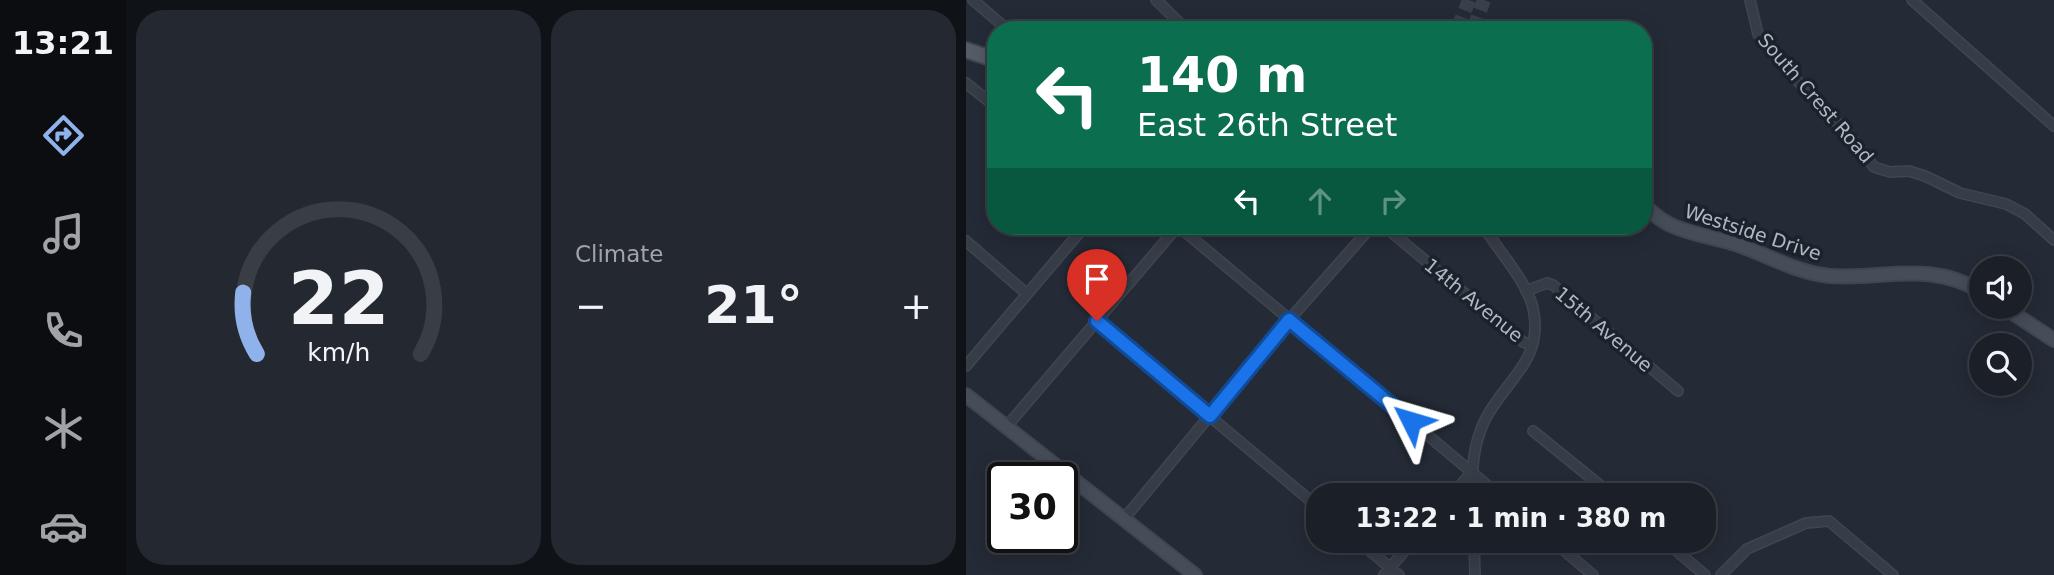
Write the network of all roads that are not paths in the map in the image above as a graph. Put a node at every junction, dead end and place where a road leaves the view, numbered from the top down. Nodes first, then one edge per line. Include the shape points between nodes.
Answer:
1 (973, 0) edge
2 (1156, 0) edge
3 (1750, 0) edge
4 (1912, 0) edge
5 (998, 21) edge
6 (1178, 21) edge
7 (966, 50) edge
8 (987, 57) edge
9 (966, 83) edge
10 (987, 100) edge
11 (2054, 126) edge
12 (1652, 211) edge
13 (1077, 235) edge
14 (1170, 235) edge
15 (1189, 235) edge
16 (1364, 235) edge
17 (1395, 235) edge
18 (1489, 235) edge
19 (2054, 240) edge
20 (966, 241) edge
21 (1969, 284) edge
22 (1526, 291) junction
23 (1027, 294) junction
24 (2021, 319) edge
25 (1289, 320) junction
26 (1097, 321) junction
27 (2054, 340) edge
28 (1532, 345) junction
29 (966, 366) edge
30 (1678, 391) dead end
31 (966, 395) edge
32 (1210, 416) junction
33 (1007, 426) junction
34 (1533, 430) dead end
35 (1472, 472) junction
36 (1462, 483) edge
37 (1472, 483) edge
38 (1485, 483) edge
39 (1597, 483) edge
40 (1306, 497) edge
41 (1124, 519) junction
42 (1370, 553) edge
43 (1403, 553) edge
44 (1474, 553) edge
45 (1567, 553) edge
46 (1679, 553) edge
47 (1387, 571) edge
48 (1195, 575) edge
49 (1399, 575) edge
50 (1475, 575) edge
51 (1593, 575) edge
52 (1705, 575) edge
53 (1721, 575) edge
54 (1894, 575) edge

1 - 5 street
2 - 6 street
3 - 19 street, South Crest Road via 1758,34 1874,167 1925,176 1960,193 2006,204
4 - 11 street
7 - 8 main road
9 - 10 street
12 - 21 street, Westside Drive via 1671,226 1739,245 1802,271 1854,277 1929,273
13 - 23 street
14 - 26 street
15 - 25 street
16 - 25 street
17 - 28 street, 14th Avenue
18 - 22 street
20 - 23 street
22 - 28 street via 1534,322
22 - 30 street, 15th Avenue via 1553,285
23 - 29 street
24 - 27 street
25 - 32 street
25 - 35 street
26 - 32 street
26 - 33 street
28 - 35 street via 1526,362 1485,419 1475,443
31 - 33 street
32 - 40 street
32 - 41 street
33 - 41 street
34 - 39 street
35 - 36 street
35 - 37 street
35 - 38 street
41 - 48 street
42 - 47 street
43 - 47 street
44 - 50 street
45 - 51 street
46 - 52 street
47 - 49 street
53 - 54 street via 1747,549 1806,523 1829,521

